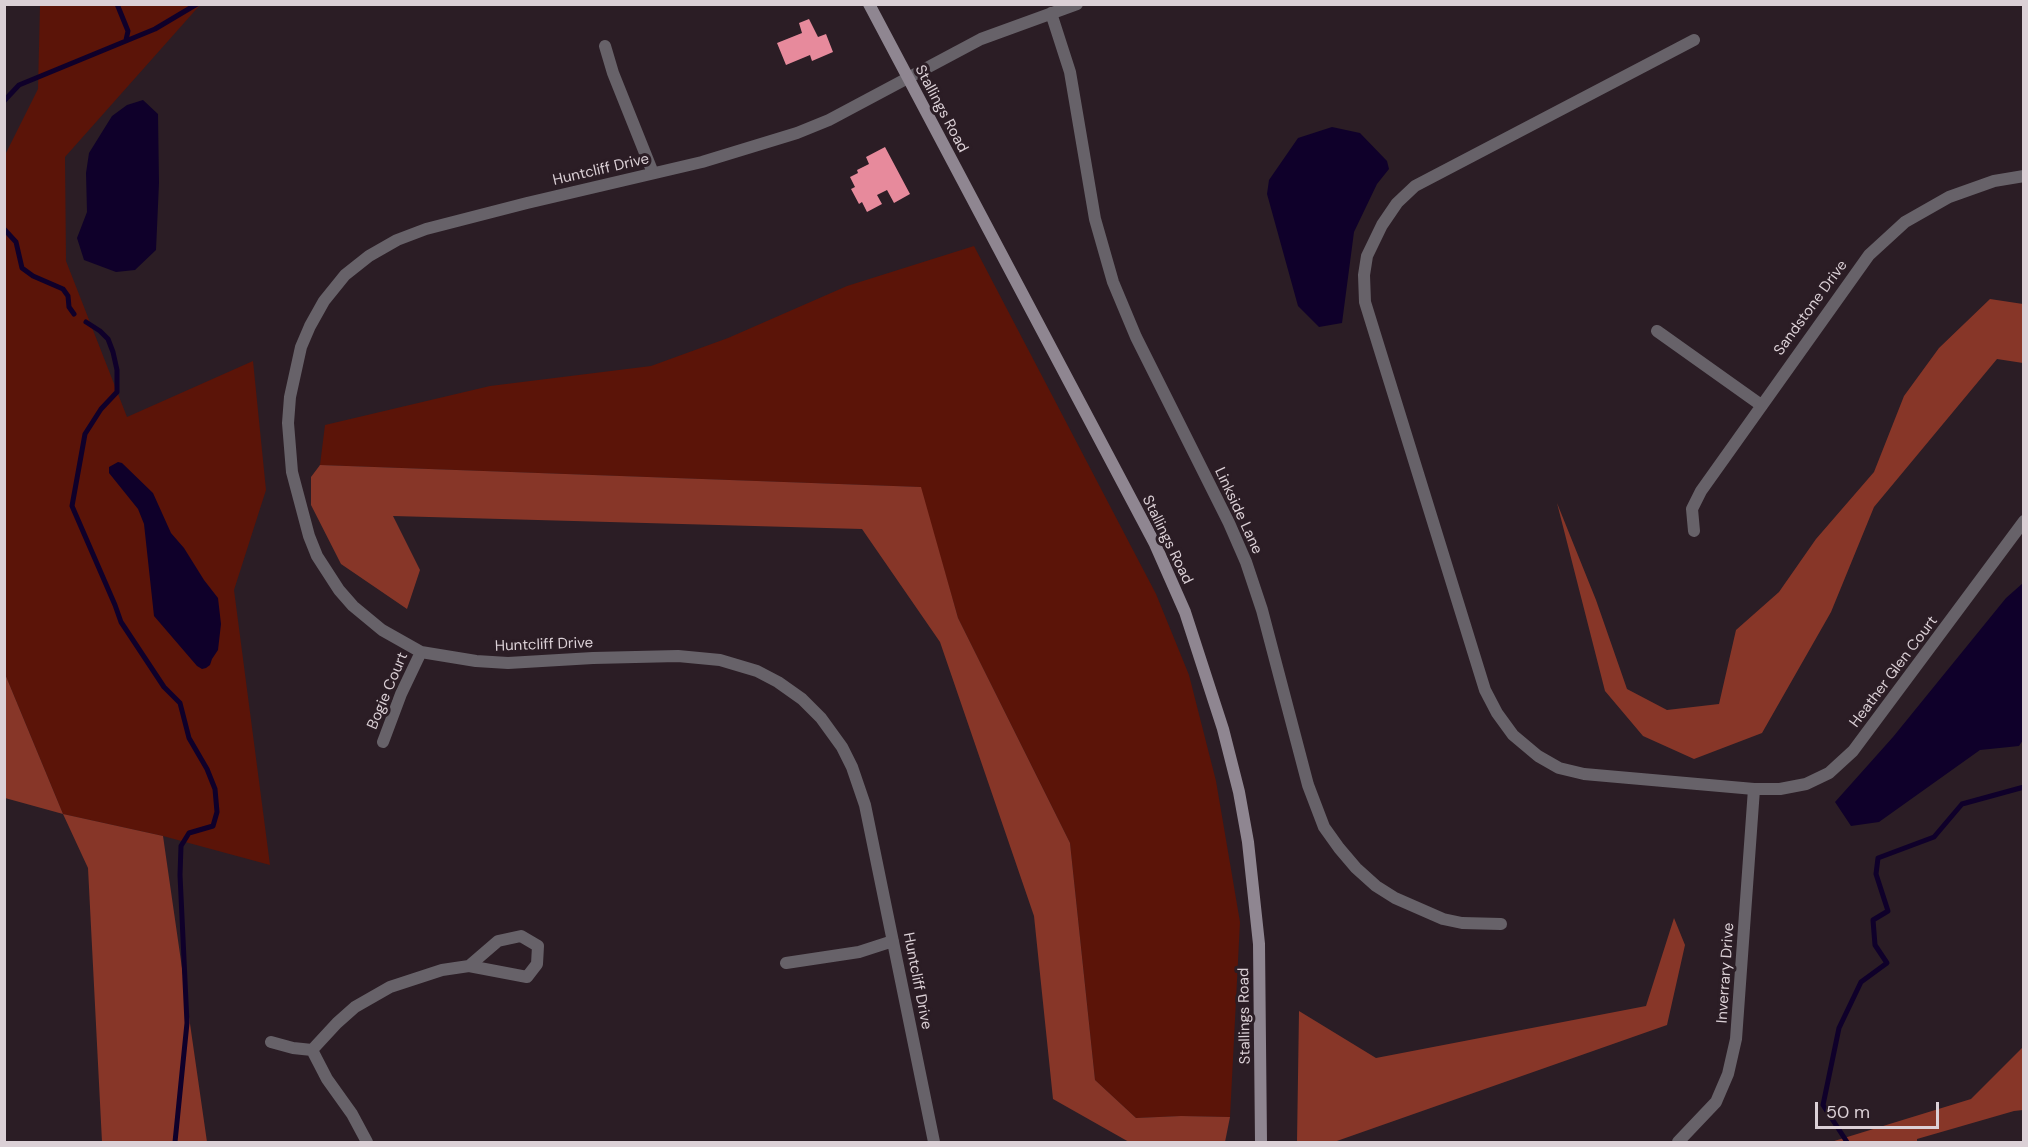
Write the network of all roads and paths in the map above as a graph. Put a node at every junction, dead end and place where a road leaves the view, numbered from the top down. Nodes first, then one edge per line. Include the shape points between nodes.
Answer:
1 (869, 4) edge
2 (1077, 4) edge
3 (1051, 13) junction
4 (1694, 40) dead end
5 (605, 46) dead end
6 (907, 77) junction
7 (652, 173) junction
8 (2024, 176) edge
9 (1657, 331) dead end
10 (1761, 405) junction
11 (2024, 521) edge
12 (1694, 531) dead end
13 (421, 652) junction
14 (383, 742) dead end
15 (1754, 789) junction
16 (1501, 924) dead end
17 (893, 941) junction
18 (786, 963) dead end
19 (469, 966) junction
20 (271, 1042) dead end
21 (312, 1050) junction
22 (368, 1143) edge
23 (934, 1143) edge
24 (1262, 1143) edge
25 (1678, 1143) edge

1 - 6 street, Stallings Road
2 - 3 street, Huntcliff Drive
3 - 6 street, Huntcliff Drive via 981,39
3 - 16 street, Linkside Lane via 1070,72 1095,219 1113,282 1246,562 1308,785 1324,827 1356,868 1395,898 1443,919
4 - 15 street, Heather Glen Court via 1414,186 1382,225 1367,256 1365,302 1485,690 1513,735 1538,756 1576,772
5 - 7 street
6 - 7 street, Huntcliff Drive via 797,133
6 - 24 street, Stallings Road via 1155,544 1211,686 1239,792 1254,893
7 - 13 street, Huntcliff Drive via 527,202 397,240 345,275 309,326 294,373 288,423 292,472 309,536 329,576 353,606 382,630
8 - 10 street, Sandstone Drive via 1949,196 1905,222 1880,243 1859,266
9 - 10 street
10 - 12 street, Sandstone Drive via 1701,491 1692,509
11 - 15 street, Heather Glen Court via 1854,751 1829,773 1806,784
13 - 14 street, Bogie Court
13 - 17 street, Huntcliff Drive via 508,663 697,656 738,664 778,682 821,718 852,767 865,805
15 - 25 street, Inverrary Drive via 1736,1039 1716,1102
17 - 18 street via 858,952
17 - 23 street, Huntcliff Drive
19 - 19 street via 498,941 520,936 538,946 537,964 527,977
19 - 21 street via 424,975 379,992 337,1023
20 - 21 street
21 - 22 street

